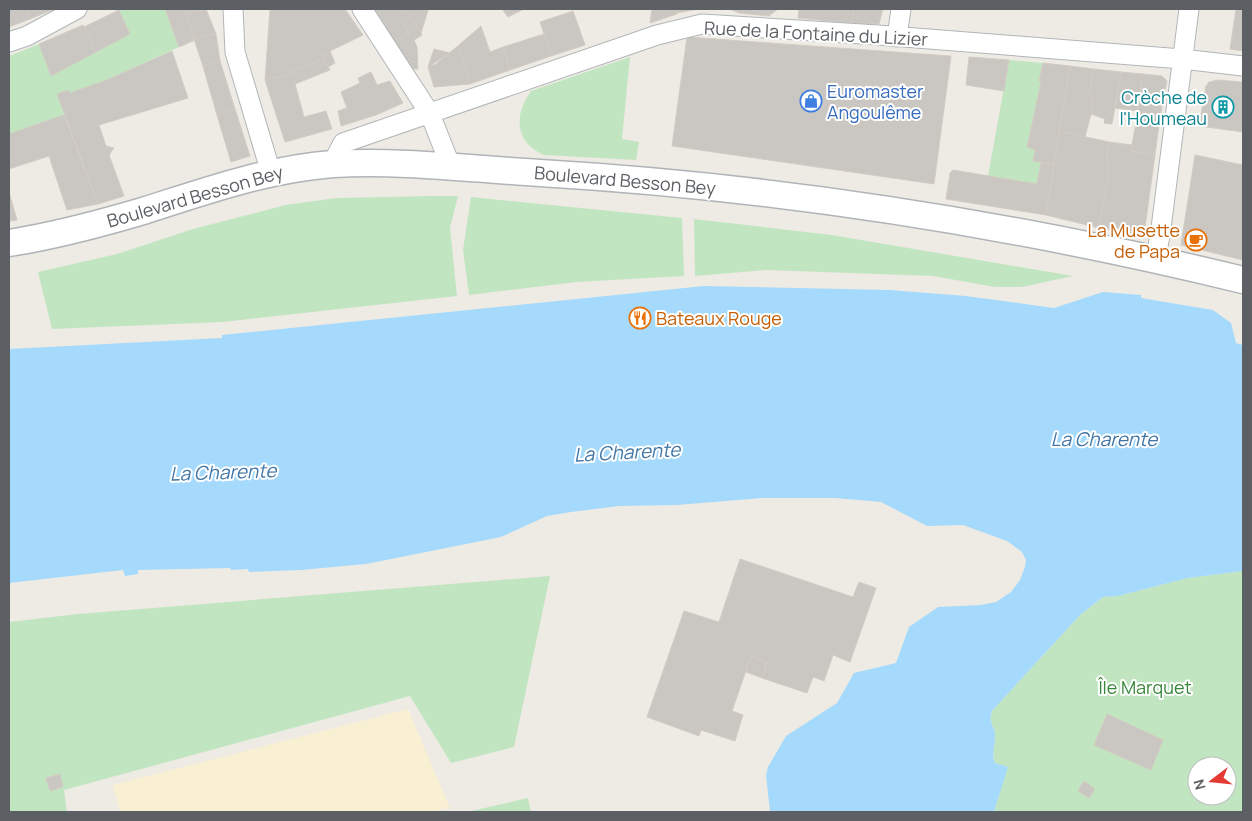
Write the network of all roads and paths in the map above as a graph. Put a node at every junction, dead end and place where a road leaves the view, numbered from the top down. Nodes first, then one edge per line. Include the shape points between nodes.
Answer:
1 (77, 9) edge
2 (234, 9) edge
3 (362, 9) edge
4 (901, 9) edge
5 (1189, 9) edge
6 (704, 17) edge
7 (897, 37) junction
8 (9, 42) edge
9 (1182, 59) junction
10 (1243, 66) edge
11 (430, 114) junction
12 (332, 164) junction
13 (451, 167) junction
14 (271, 173) junction
15 (9, 243) edge
16 (1155, 260) junction
17 (1243, 280) edge

1 - 8 street
2 - 14 street via 235,52
3 - 11 street
4 - 7 street
5 - 9 street
6 - 7 street, Rue de la Fontaine du Lizier
6 - 11 street, Rue de la Fontaine du Lizier
7 - 9 street, Rue de la Fontaine du Lizier
9 - 10 street, Rue de la Fontaine du Lizier
9 - 16 street
11 - 12 street, Rue de la Fontaine du Lizier via 343,143
11 - 13 street
12 - 13 main road, Boulevard Besson Bey via 395,163
12 - 14 main road, Boulevard Besson Bey
13 - 16 main road, Boulevard Besson Bey via 750,191 949,220
14 - 15 main road, Boulevard Besson Bey via 141,212
16 - 17 main road, Boulevard Besson Bey

